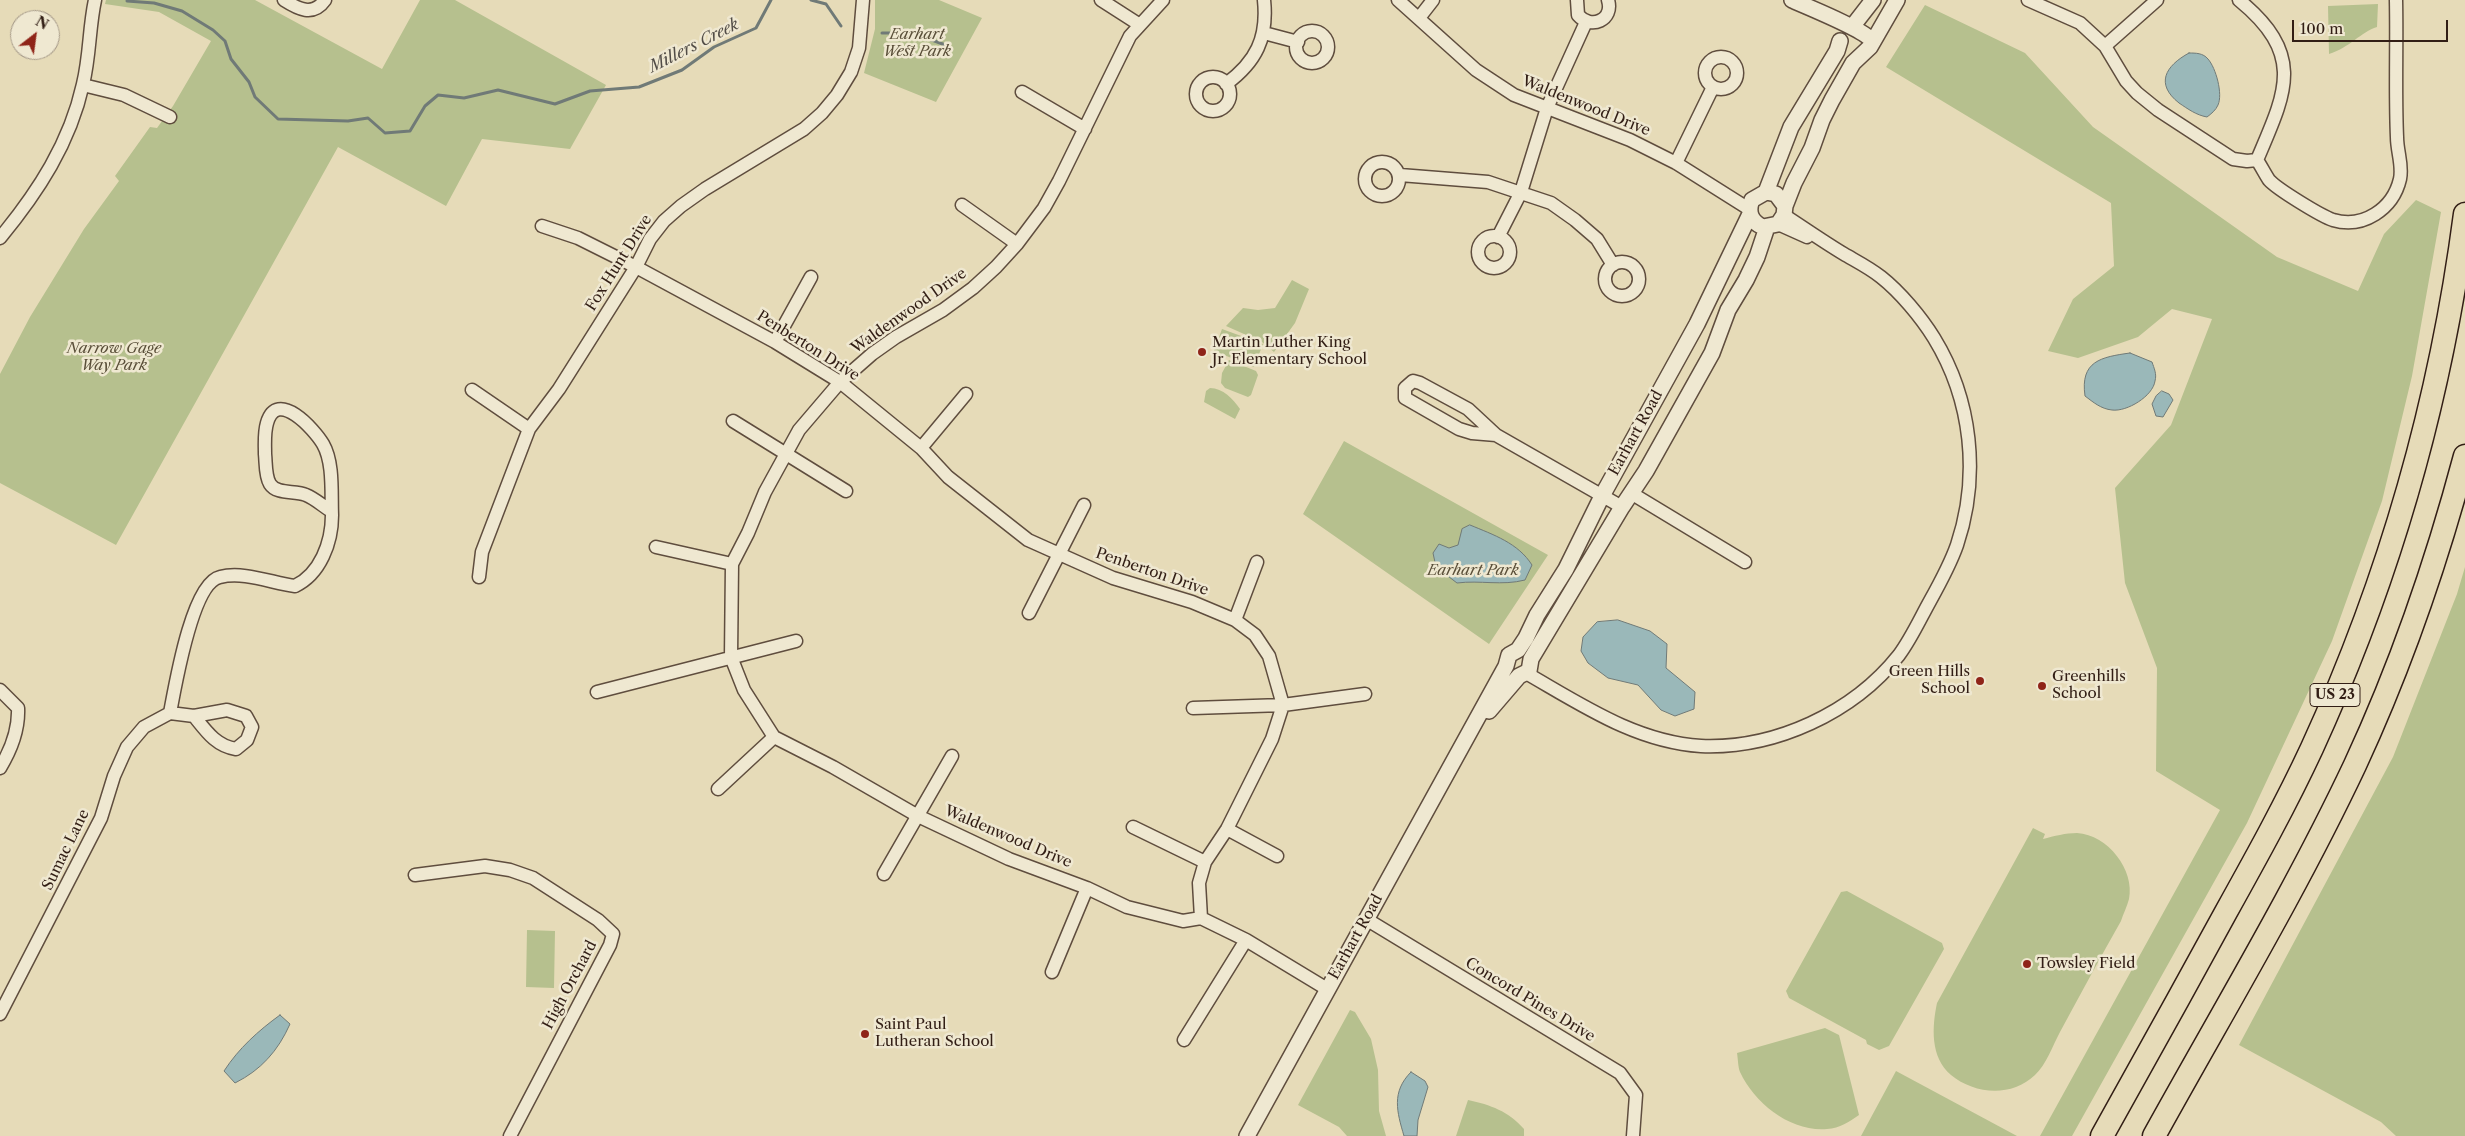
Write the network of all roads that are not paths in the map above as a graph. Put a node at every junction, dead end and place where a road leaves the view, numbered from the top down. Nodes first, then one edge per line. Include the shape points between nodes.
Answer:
1 (95, 0) edge
2 (284, 0) edge
3 (325, 0) edge
4 (863, 0) edge
5 (1100, 0) edge
6 (1163, 0) edge
7 (1264, 0) edge
8 (1398, 0) edge
9 (1433, 0) edge
10 (1577, 0) edge
11 (1608, 0) edge
12 (1783, 0) edge
13 (1792, 0) edge
14 (1873, 0) edge
15 (1897, 0) edge
16 (2028, 0) edge
17 (2157, 0) edge
18 (2239, 0) edge
19 (2396, 0) edge
20 (1419, 18) junction
21 (1586, 22) junction
22 (1140, 25) junction
23 (1844, 32) junction
24 (1264, 33) junction
25 (1298, 42) dead end
26 (2105, 46) junction
27 (1867, 47) junction
28 (83, 84) junction
29 (1226, 84) dead end
30 (1713, 87) dead end
31 (1022, 92) dead end
32 (1546, 108) junction
33 (170, 117) dead end
34 (1085, 129) junction
35 (2258, 160) junction
36 (1676, 163) junction
37 (1400, 175) dead end
38 (1521, 192) junction
39 (1755, 203) junction
40 (962, 205) dead end
41 (2465, 214) edge
42 (1778, 218) junction
43 (542, 226) dead end
44 (1498, 237) dead end
45 (0, 238) edge
46 (1017, 244) junction
47 (1613, 265) dead end
48 (636, 267) junction
49 (812, 277) dead end
50 (775, 342) junction
51 (840, 382) junction
52 (472, 390) dead end
53 (966, 394) dead end
54 (733, 421) dead end
55 (530, 429) junction
56 (1496, 435) junction
57 (921, 448) junction
58 (785, 454) junction
59 (2465, 456) edge
60 (846, 491) dead end
61 (1631, 493) junction
62 (1602, 496) junction
63 (1084, 505) dead end
64 (1622, 508) junction
65 (331, 511) junction
66 (656, 547) dead end
67 (1060, 555) junction
68 (1257, 562) dead end
69 (1745, 562) dead end
70 (732, 564) junction
71 (479, 577) dead end
72 (1029, 613) dead end
73 (1236, 620) junction
74 (796, 641) dead end
75 (1518, 650) junction
76 (731, 657) junction
77 (1506, 666) junction
78 (1527, 668) junction
79 (0, 690) edge
80 (597, 692) dead end
81 (1365, 694) dead end
82 (1283, 705) junction
83 (1193, 708) dead end
84 (170, 713) junction
85 (194, 716) dead end
86 (774, 737) junction
87 (1467, 738) junction
88 (952, 756) dead end
89 (0, 768) edge
90 (718, 788) dead end
91 (918, 816) junction
92 (1133, 827) dead end
93 (1227, 829) junction
94 (1277, 856) dead end
95 (1205, 862) junction
96 (884, 874) dead end
97 (416, 875) dead end
98 (1087, 888) junction
99 (1202, 918) junction
100 (1366, 919) junction
101 (1246, 940) junction
102 (1052, 972) dead end
103 (1327, 989) junction
104 (0, 1014) edge
105 (1184, 1040) dead end
106 (510, 1136) edge
107 (1247, 1136) edge
108 (1633, 1136) edge
109 (2102, 1136) edge
110 (2154, 1136) edge

1 - 28 street
2 - 3 street via 309,11 318,8
4 - 48 street, Fox Hunt Drive via 860,48 851,72 822,113 804,129 681,206 650,239
5 - 22 street
6 - 22 street, Waldenwood Drive
7 - 24 street
8 - 20 street, Waldenwood Drive
9 - 20 street
10 - 21 street via 1578,15
11 - 21 street via 1609,10 1602,20
12 - 23 street
13 - 23 street
14 - 23 street, Earhart Road
15 - 27 street, Earhart Road
16 - 26 street via 2080,23
17 - 26 street
18 - 35 street via 2274,38 2285,71 2281,102
19 - 35 street via 2396,137 2401,163 2400,178 2389,203 2379,213 2365,219 2350,222 2326,218 2270,181
20 - 32 street, Waldenwood Drive via 1476,70 1514,95
21 - 32 street
22 - 34 street, Waldenwood Drive via 1130,36
23 - 27 street via 1867,35
23 - 39 street, Earhart Road via 1838,51 1791,127
24 - 25 street
24 - 29 street via 1243,72
26 - 35 street via 2126,81 2158,110 2233,159
27 - 42 street, Earhart Road via 1853,63 1828,107
28 - 33 street via 124,95
28 - 45 street via 60,149 38,189
30 - 36 street
31 - 34 street
32 - 36 street, Waldenwood Drive via 1630,140
32 - 38 street
34 - 46 street, Waldenwood Drive via 1044,208
36 - 39 street, Waldenwood Drive
37 - 38 street via 1488,182
38 - 44 street
38 - 47 street via 1550,204 1575,220 1597,239
39 - 42 street via 1758,224
39 - 42 street via 1776,194
39 - 62 street, Earhart Road via 1696,324
40 - 46 street
41 - 109 highway, US 23 via 2443,353 2429,413 2386,562 2352,656 2283,808
42 - 61 street, Earhart Road via 1728,310 1712,354
42 - 78 street via 1881,277 1934,337 1954,378 1964,411 1971,477 1957,545 1914,632 1876,678 1822,719 1783,735 1729,745 1672,743 1637,732 1603,718
43 - 48 street, Penberton Drive via 578,238
46 - 51 street, Waldenwood Drive via 973,288 888,342
48 - 50 street, Penberton Drive
48 - 55 street, Fox Hunt Drive
49 - 50 street
50 - 51 street, Penberton Drive
51 - 57 street, Penberton Drive
51 - 58 street, Waldenwood Drive via 799,430
52 - 55 street
53 - 57 street
54 - 58 street
55 - 71 street, Fox Hunt Drive via 482,552
56 - 56 street via 1468,409 1420,383 1413,381 1404,388 1405,398 1410,402 1459,429
56 - 62 street
57 - 67 street, Penberton Drive via 948,477 999,518 1028,540
58 - 60 street
58 - 70 street, Waldenwood Drive
59 - 110 highway, US 23 via 2425,588 2355,764 2320,836
61 - 64 street, Earhart Road
61 - 69 street
62 - 64 street
62 - 75 street, Earhart Road via 1566,569
63 - 67 street
64 - 78 street, Earhart Road
65 - 65 street via 306,495 278,490 270,484 265,434 272,414 288,410 303,419 323,445 329,470
65 - 84 street via 328,542 321,562 305,582 295,586 231,576 219,577 209,583 182,648
66 - 70 street
67 - 72 street
67 - 73 street, Penberton Drive via 1113,578 1192,602
68 - 73 street
70 - 76 street, Waldenwood Drive
73 - 82 street, Penberton Drive via 1255,635 1269,656
74 - 76 street
75 - 77 street, Earhart Road via 1509,655
75 - 78 street via 1526,652
76 - 80 street
76 - 86 street, Waldenwood Drive via 744,690
77 - 78 street via 1510,672
77 - 87 street, Earhart Road
78 - 87 street, Earhart Road
79 - 89 street via 18,708 14,738
81 - 82 street
82 - 83 street
82 - 93 street via 1272,739
84 - 85 street
84 - 104 street, Sumac Lane via 144,727 127,747 101,818
86 - 90 street
86 - 91 street, Waldenwood Drive via 834,767
87 - 100 street, Earhart Road
88 - 91 street, Waldenwood Drive
91 - 96 street, Waldenwood Drive
91 - 98 street, Waldenwood Drive via 1009,859
92 - 95 street
93 - 94 street
93 - 95 street
95 - 99 street via 1200,883
97 - 106 street, High Orchard via 485,866 510,870 533,878 598,920 612,934 610,945
98 - 99 street, Waldenwood Drive via 1127,907 1162,917 1183,921
98 - 102 street
99 - 101 street
100 - 103 street, Earhart Road
100 - 108 street, Concord Pines Drive via 1620,1073 1636,1095
101 - 103 street
101 - 105 street
103 - 107 street, Earhart Road

